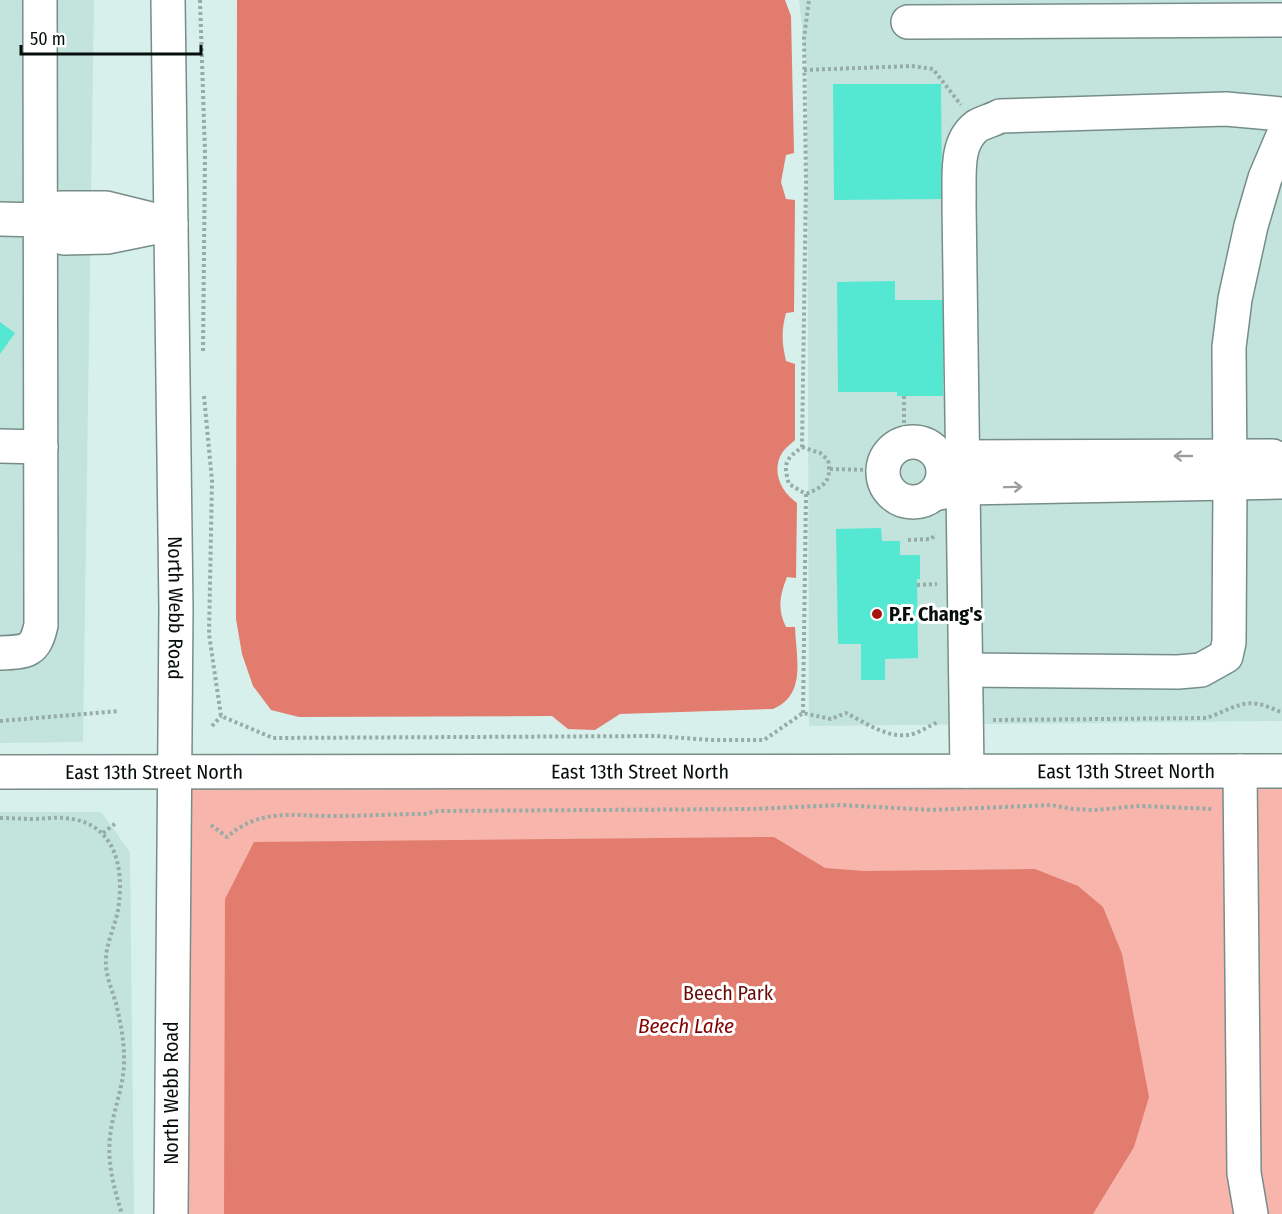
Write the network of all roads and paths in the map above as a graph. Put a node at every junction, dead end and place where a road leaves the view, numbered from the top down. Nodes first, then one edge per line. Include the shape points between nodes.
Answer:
1 (40, 0) edge
2 (168, 0) edge
3 (200, 0) edge
4 (809, 0) edge
5 (1076, 11) edge
6 (1282, 20) edge
7 (908, 22) dead end
8 (804, 70) junction
9 (962, 106) dead end
10 (1282, 114) edge
11 (1282, 138) edge
12 (0, 219) edge
13 (40, 220) junction
14 (171, 224) junction
15 (203, 358) dead end
16 (203, 392) dead end
17 (904, 396) dead end
18 (904, 429) junction
19 (0, 446) edge
20 (41, 447) junction
21 (802, 447) junction
22 (1282, 462) edge
23 (830, 469) junction
24 (870, 470) junction
25 (1230, 470) junction
26 (942, 473) junction
27 (1282, 480) edge
28 (806, 494) junction
29 (941, 531) dead end
30 (908, 540) dead end
31 (947, 584) dead end
32 (917, 585) dead end
33 (0, 653) edge
34 (966, 670) junction
35 (119, 711) dead end
36 (1282, 712) edge
37 (803, 713) junction
38 (221, 716) junction
39 (967, 720) junction
40 (0, 721) edge
41 (212, 726) dead end
42 (967, 771) junction
43 (1240, 771) junction
44 (1282, 771) edge
45 (0, 772) edge
46 (174, 772) junction
47 (1240, 810) junction
48 (0, 818) edge
49 (116, 823) dead end
50 (211, 825) dead end
51 (103, 834) junction
52 (122, 1214) edge
53 (171, 1214) edge
54 (1251, 1214) edge

1 - 13 main road
2 - 14 main road, North Webb Road
3 - 15 path via 205,153
4 - 8 path
5 - 6 main road
5 - 7 main road
8 - 9 path via 912,66 933,69
8 - 21 path
10 - 26 main road via 1226,109 1000,116 978,126 965,138 960,155
11 - 25 main road via 1265,178 1235,299 1229,347
12 - 13 main road
13 - 14 main road via 60,208 106,208
13 - 20 main road
14 - 46 main road, North Webb Road
16 - 38 path via 212,481 209,634
17 - 18 path
18 - 24 path via 890,435 878,447
18 - 26 path via 921,428
19 - 20 main road
20 - 33 main road via 41,625 37,642 26,650
21 - 23 path via 820,453 828,460
21 - 28 path via 788,458 785,469 789,484
22 - 25 main road via 1273,456
23 - 24 path
23 - 28 path via 828,480
24 - 26 path via 875,493 883,503 910,516
25 - 26 main road
25 - 27 main road
25 - 34 main road via 1229,642 1221,660 1202,670 1178,672
26 - 34 main road
28 - 37 path
29 - 30 path via 931,539
31 - 32 path
34 - 39 main road
35 - 40 path
36 - 39 path via 1259,704 1241,704 1206,718
37 - 38 path via 764,740 656,736 273,738
37 - 39 path via 831,719 846,713 874,728 908,735 939,722
38 - 41 path
39 - 42 main road
42 - 43 main road, East 13th Street North
42 - 46 main road, East 13th Street North
43 - 44 main road, East 13th Street North
43 - 47 main road
45 - 46 main road, East 13th Street North
46 - 53 main road, North Webb Road
47 - 50 path via 1140,806 1094,810 1051,805 933,810 840,805 285,814 240,825 227,837
47 - 54 main road via 1244,1173
48 - 51 path via 64,818 81,821
49 - 51 path
51 - 52 path via 113,846 121,873 118,912 106,963 124,1044 123,1077 108,1150

